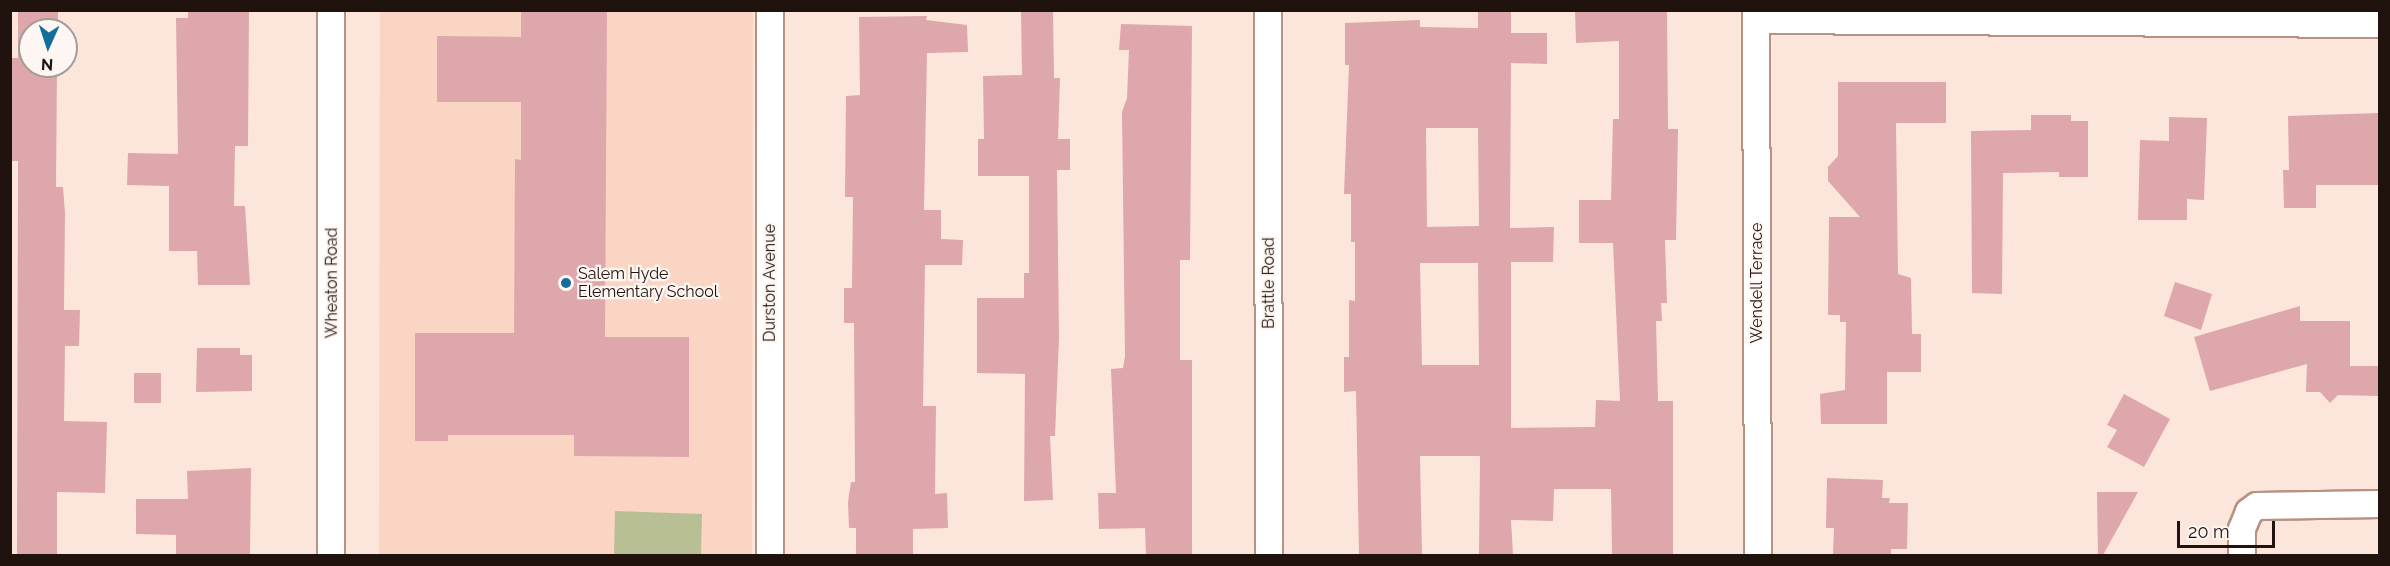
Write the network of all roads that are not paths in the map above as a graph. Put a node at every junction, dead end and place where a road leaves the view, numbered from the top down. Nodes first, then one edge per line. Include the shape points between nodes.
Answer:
1 (331, 10) edge
2 (770, 10) edge
3 (1268, 10) edge
4 (1756, 15) edge
5 (2379, 24) edge
6 (2379, 504) edge
7 (331, 555) edge
8 (770, 555) edge
9 (1269, 555) edge
10 (1758, 555) edge
11 (2242, 555) edge

1 - 7 street, Wheaton Road
2 - 8 street, Durston Avenue
3 - 9 street, Brattle Road
4 - 5 street
4 - 10 street, Wendell Terrace
6 - 11 street via 2257,506 2249,512 2242,529

